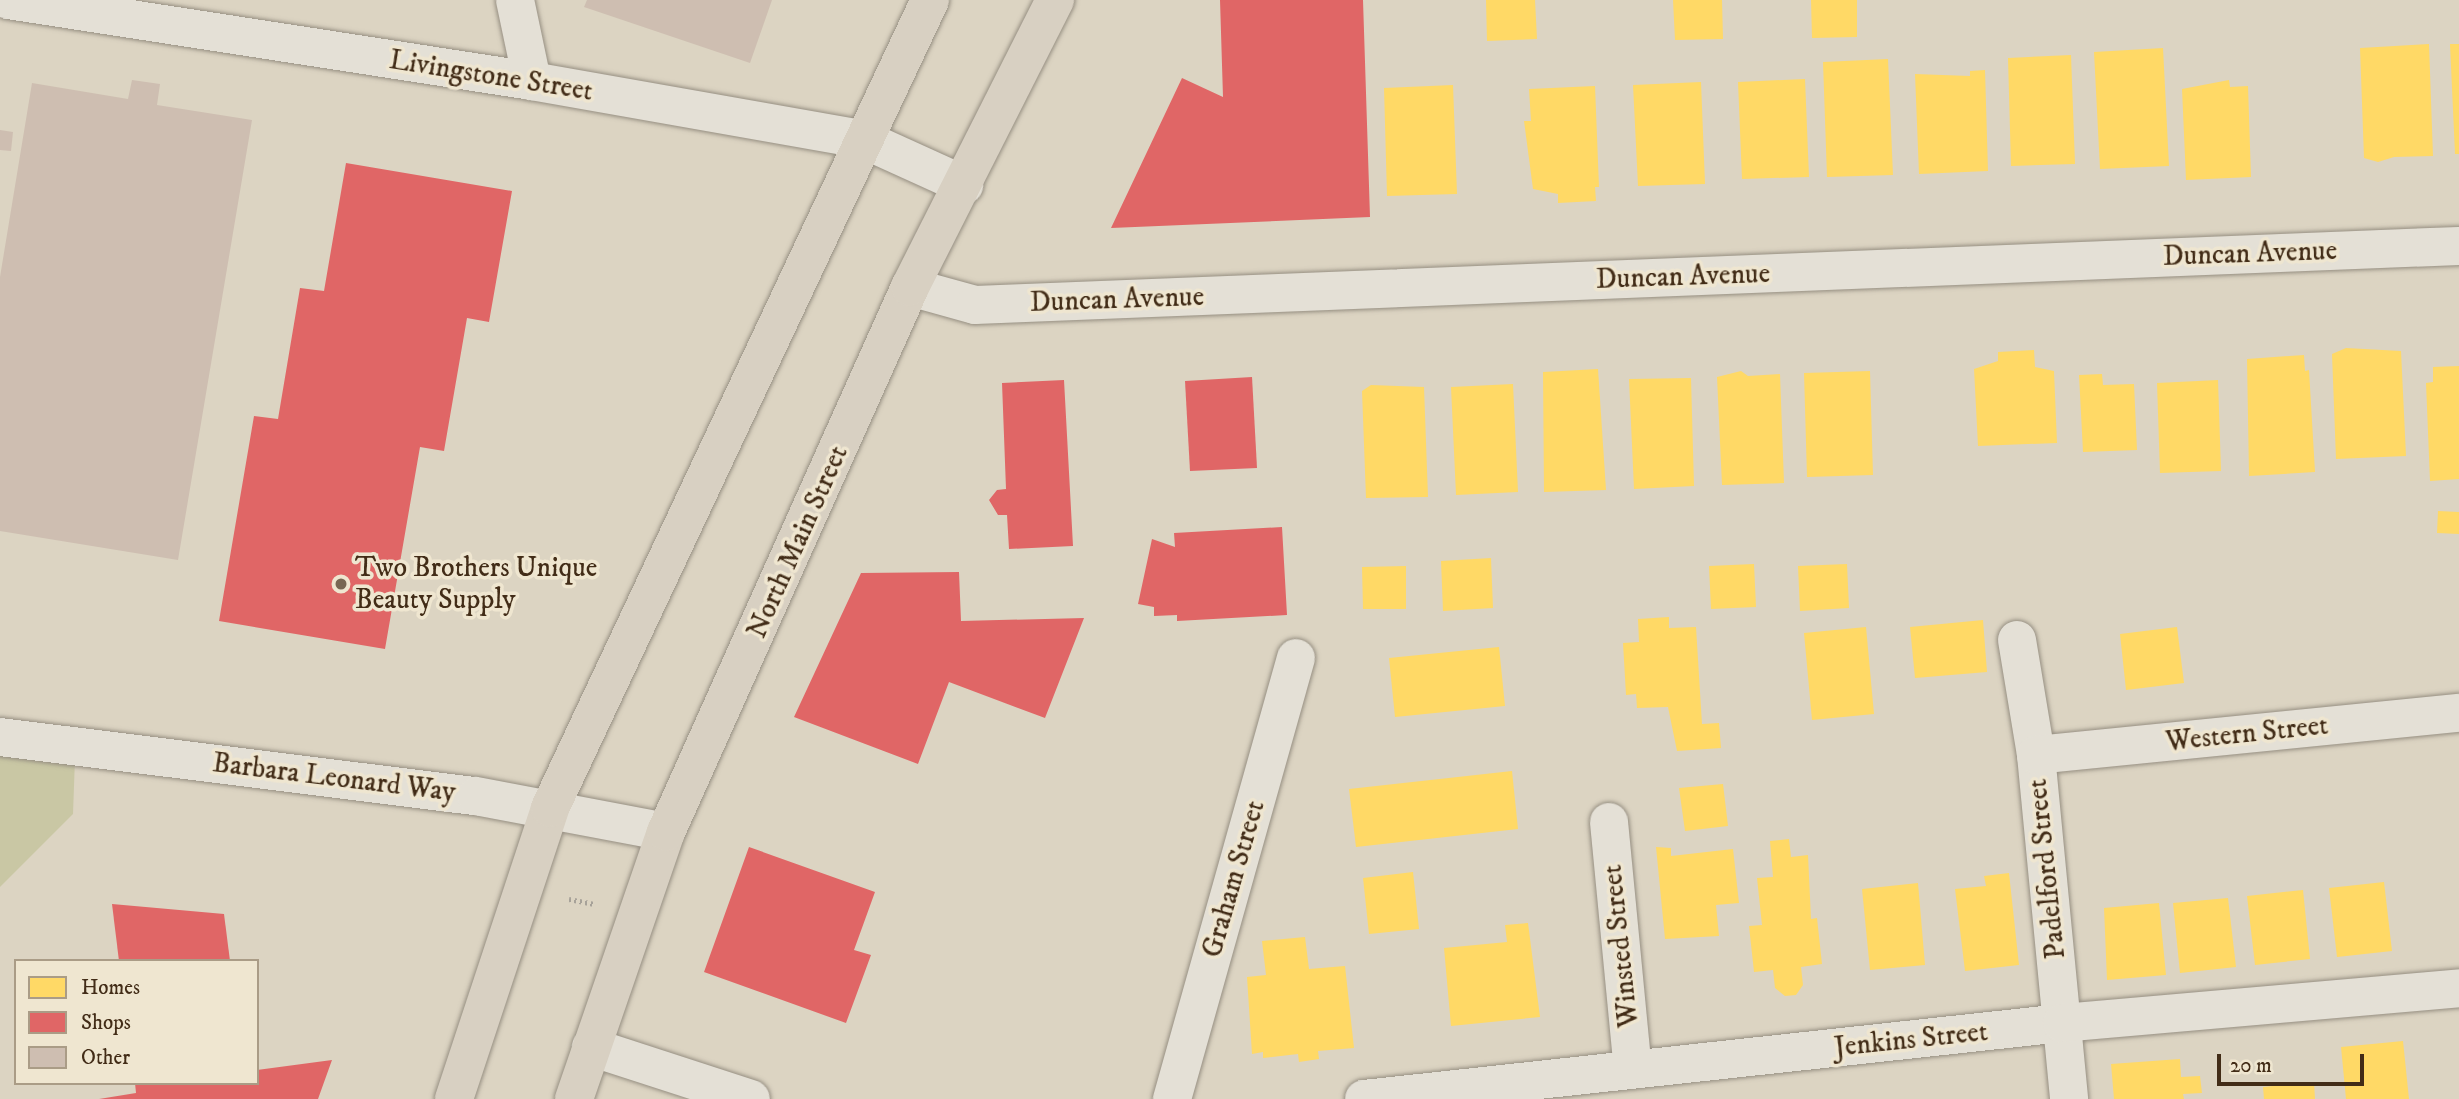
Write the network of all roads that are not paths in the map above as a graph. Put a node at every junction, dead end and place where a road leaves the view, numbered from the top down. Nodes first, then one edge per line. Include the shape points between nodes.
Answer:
1 (8, 0) edge
2 (515, 0) edge
3 (930, 0) edge
4 (1055, 0) edge
5 (532, 81) junction
6 (865, 140) junction
7 (964, 185) junction
8 (2459, 246) edge
9 (910, 287) junction
10 (2017, 640) dead end
11 (1296, 658) dead end
12 (2459, 713) edge
13 (0, 737) edge
14 (2036, 755) junction
15 (550, 808) junction
16 (1609, 822) dead end
17 (666, 832) junction
18 (2459, 988) edge
19 (2062, 1023) junction
20 (592, 1046) junction
21 (1633, 1069) junction
22 (454, 1099) edge
23 (574, 1099) edge
24 (751, 1099) edge
25 (1172, 1099) edge
26 (1364, 1099) edge
27 (2069, 1099) edge

1 - 5 street, Livingstone Street
2 - 5 street
3 - 6 main road
4 - 7 main road, North Main Street
5 - 6 street, Livingstone Street
6 - 7 street, Livingstone Street
6 - 15 main road
7 - 9 main road, North Main Street
8 - 9 street, Duncan Avenue via 975,305
9 - 17 main road, North Main Street
10 - 14 street, Padelford Street
11 - 25 street, Graham Street
12 - 14 street, Western Street
13 - 15 street, Barbara Leonard Way
14 - 19 street, Padelford Street
15 - 17 street, Barbara Leonard Way
15 - 22 main road
16 - 21 street, Winsted Street
17 - 20 main road, North Main Street
18 - 19 street, Jenkins Street
19 - 21 street, Jenkins Street
19 - 27 street, Padelford Street
20 - 23 main road, North Main Street
20 - 24 street
21 - 26 street, Jenkins Street

